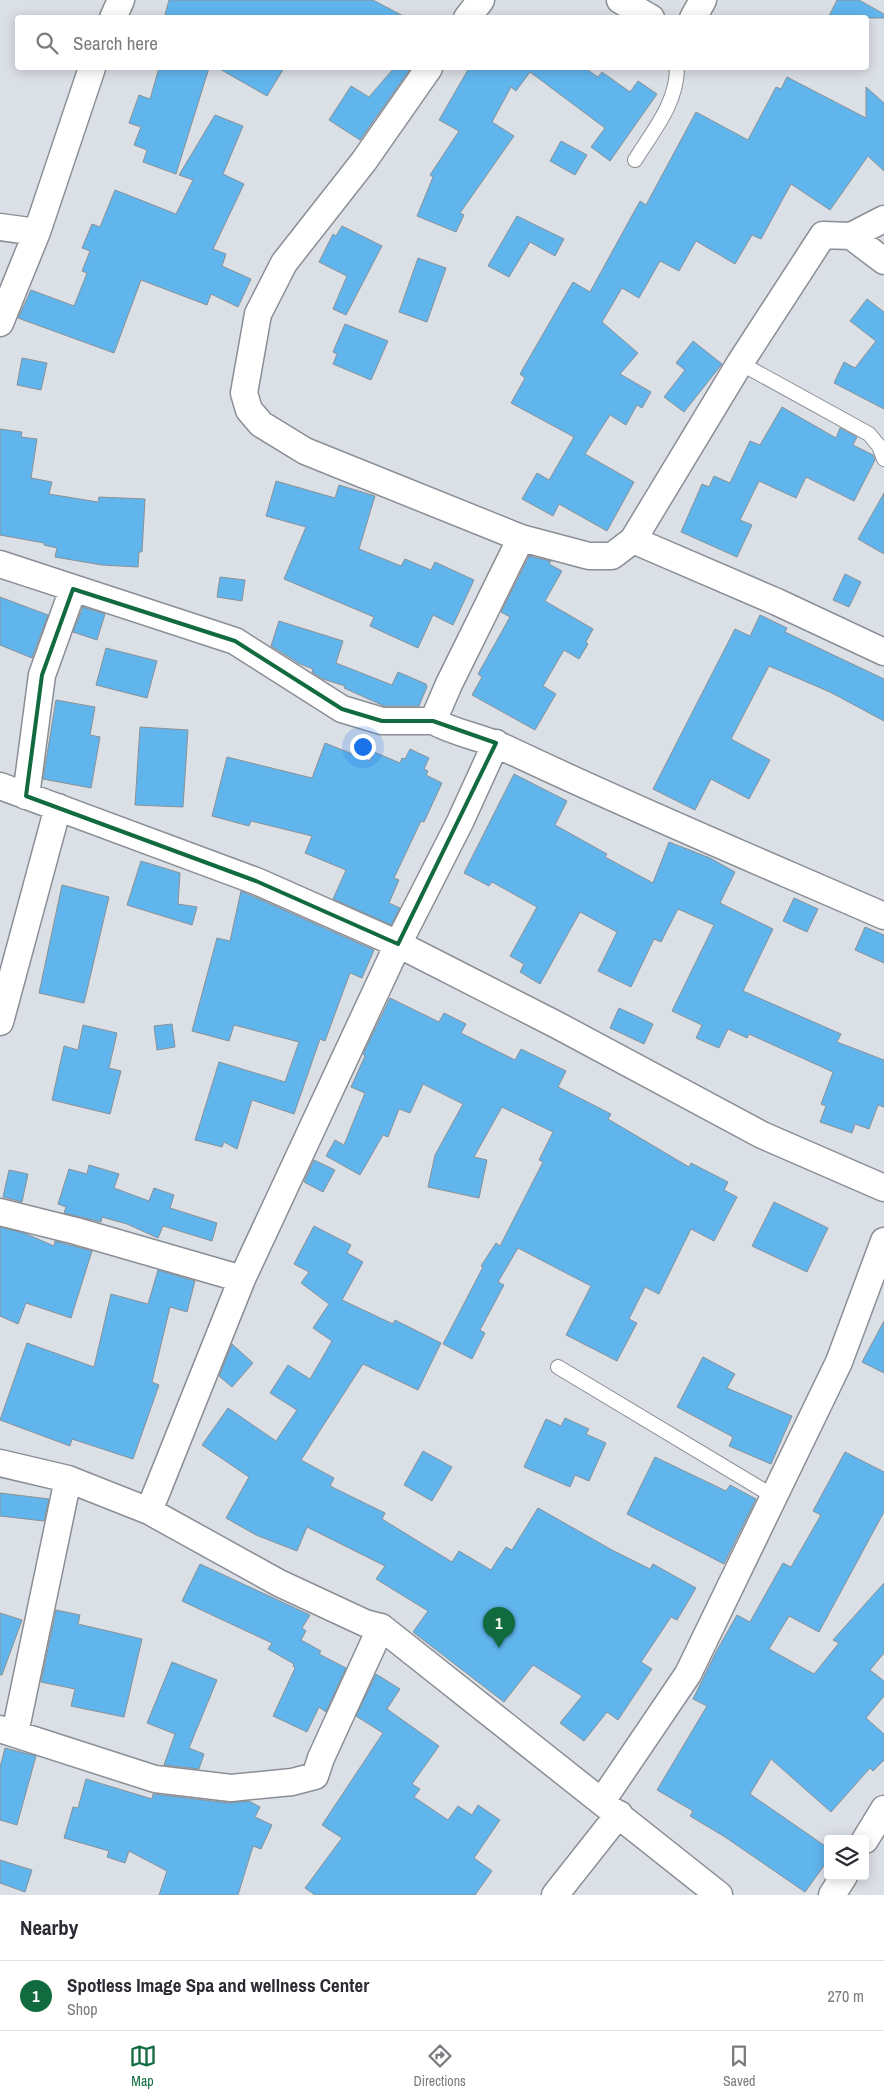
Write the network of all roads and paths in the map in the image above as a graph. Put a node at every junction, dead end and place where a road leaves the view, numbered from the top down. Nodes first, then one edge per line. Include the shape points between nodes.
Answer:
1 (121, 0) edge
2 (481, 0) edge
3 (620, 0) edge
4 (703, 0) edge
5 (114, 15) edge
6 (469, 15) edge
7 (646, 15) edge
8 (695, 15) edge
9 (91, 70) edge
10 (428, 70) edge
11 (677, 70) edge
12 (636, 160) dead end
13 (884, 219) edge
14 (0, 227) edge
15 (37, 232) junction
16 (851, 236) junction
17 (884, 261) edge
18 (0, 324) edge
19 (740, 363) junction
20 (884, 459) edge
21 (521, 538) junction
22 (633, 540) junction
23 (0, 564) edge
24 (73, 589) junction
25 (884, 652) edge
26 (433, 721) junction
27 (496, 743) junction
28 (0, 786) edge
29 (26, 796) junction
30 (58, 807) junction
31 (884, 916) edge
32 (398, 944) junction
33 (0, 1022) edge
34 (884, 1188) edge
35 (0, 1212) edge
36 (884, 1241) edge
37 (242, 1279) junction
38 (558, 1367) dead end
39 (0, 1463) edge
40 (68, 1479) junction
41 (773, 1496) junction
42 (149, 1511) junction
43 (381, 1627) junction
44 (7, 1731) edge
45 (611, 1808) junction
46 (884, 1808) edge
47 (868, 1835) edge
48 (841, 1880) edge
49 (554, 1895) edge
50 (719, 1895) edge
51 (832, 1895) edge

1 - 5 street
2 - 6 street
3 - 7 street
4 - 8 street
9 - 15 street
10 - 21 street via 364,161 284,263 258,314 244,393 249,410 261,424 305,451
11 - 12 lane via 670,103
13 - 16 street
14 - 15 street
15 - 18 street
16 - 17 street
16 - 19 street via 823,235
19 - 20 lane via 868,434 879,446
19 - 22 street
21 - 22 street via 589,556 612,556
21 - 26 street via 448,684
22 - 25 street
23 - 24 street
24 - 26 street via 235,642 342,709 382,721
24 - 29 street via 42,675
26 - 27 street via 442,727
27 - 31 street
27 - 32 street
28 - 29 street
29 - 30 street
30 - 32 street via 256,881
30 - 33 street
32 - 34 street via 762,1135
32 - 37 street
35 - 37 street
36 - 41 street via 839,1362
37 - 42 street
38 - 41 lane
39 - 40 street
40 - 42 street
40 - 44 street
41 - 45 street via 688,1674
42 - 43 street via 279,1583 365,1623
43 - 44 street via 315,1776 292,1782 231,1788 155,1779
43 - 45 street
45 - 49 street
45 - 50 street
46 - 47 street
48 - 51 street

